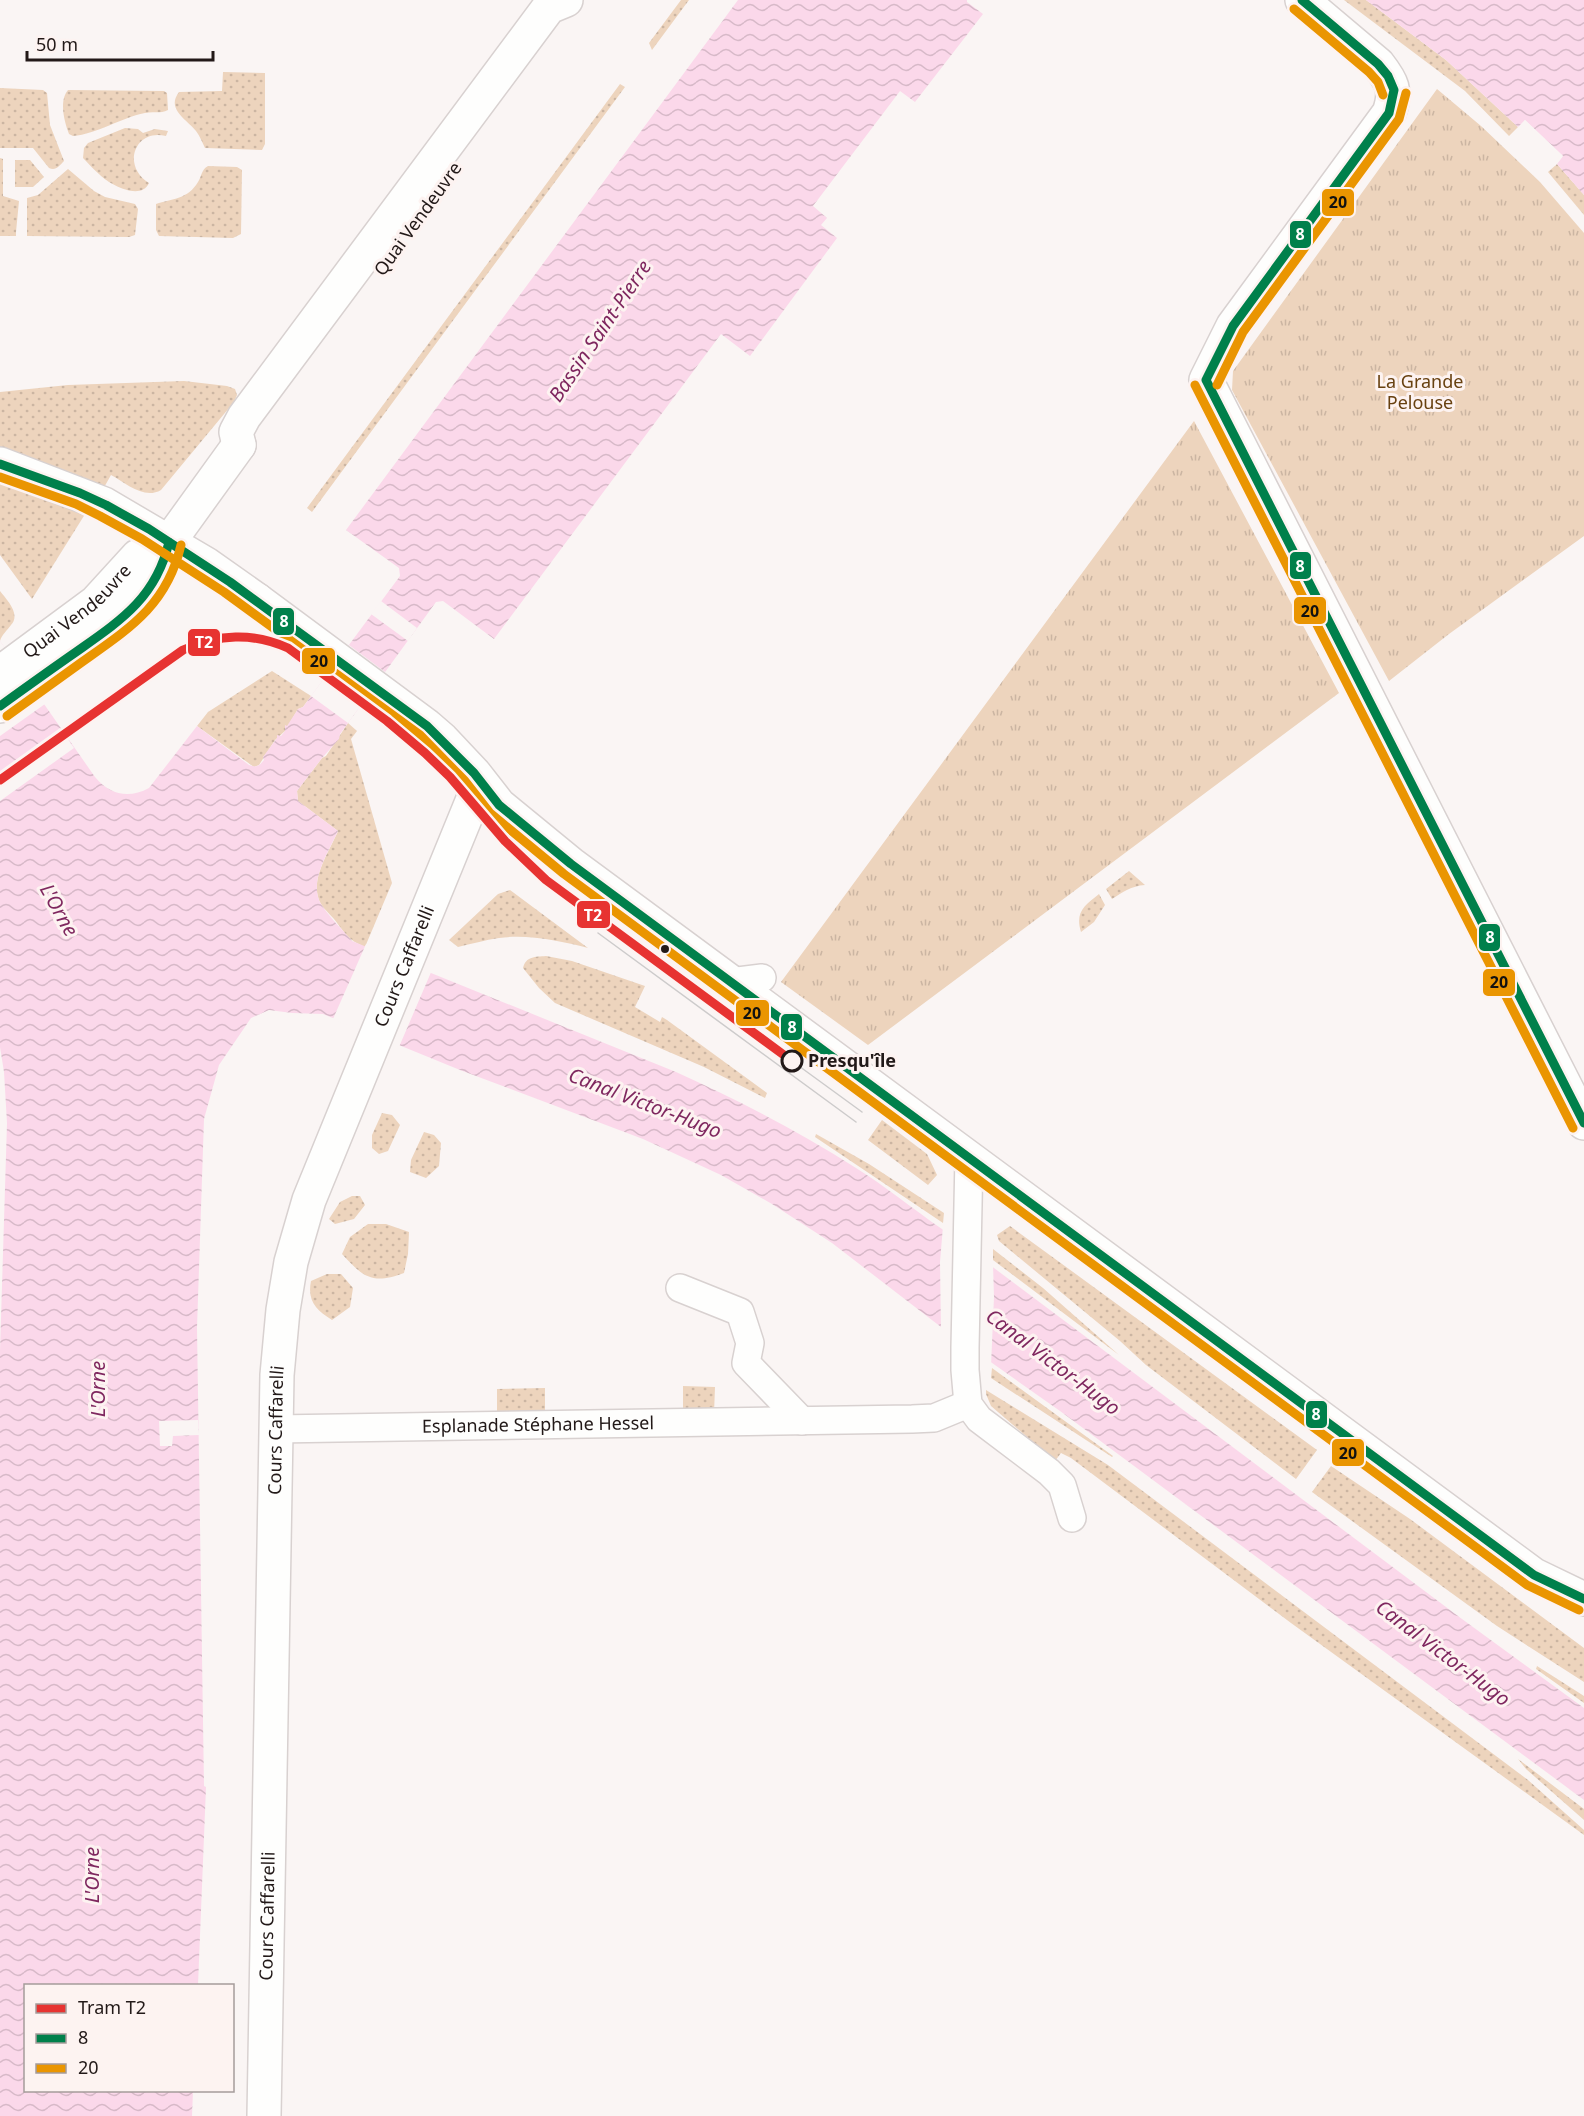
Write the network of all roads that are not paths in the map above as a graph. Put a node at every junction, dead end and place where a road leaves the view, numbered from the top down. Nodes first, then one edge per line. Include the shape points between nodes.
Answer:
1 (1302, 0) edge
2 (564, 1) edge
3 (0, 464) edge
4 (170, 542) junction
5 (15, 673) edge
6 (0, 706) edge
7 (480, 782) junction
8 (762, 978) dead end
9 (730, 982) junction
10 (1584, 1123) edge
11 (969, 1157) junction
12 (680, 1288) dead end
13 (968, 1404) junction
14 (802, 1421) junction
15 (276, 1430) junction
16 (1072, 1518) dead end
17 (1584, 1599) edge
18 (264, 2116) edge

1 - 10 street via 1378,64 1394,90 1393,101 1389,112 1233,326 1206,380
2 - 4 street, Quai Vendeuvre via 549,7
3 - 4 street via 104,504
4 - 5 street, Quai Vendeuvre via 166,559 126,616
4 - 7 street via 257,600 442,739
5 - 6 street, Quai Vendeuvre
7 - 9 street via 528,830
7 - 15 street, Cours Caffarelli via 309,1200 282,1310
8 - 9 street
9 - 11 street
11 - 13 street via 964,1348
11 - 17 street via 1534,1575
12 - 14 street via 740,1312 750,1343 746,1363
13 - 14 street, Esplanade Stéphane Hessel via 934,1418
13 - 16 street via 980,1419 1062,1485
14 - 15 street, Esplanade Stéphane Hessel
15 - 18 street, Cours Caffarelli

